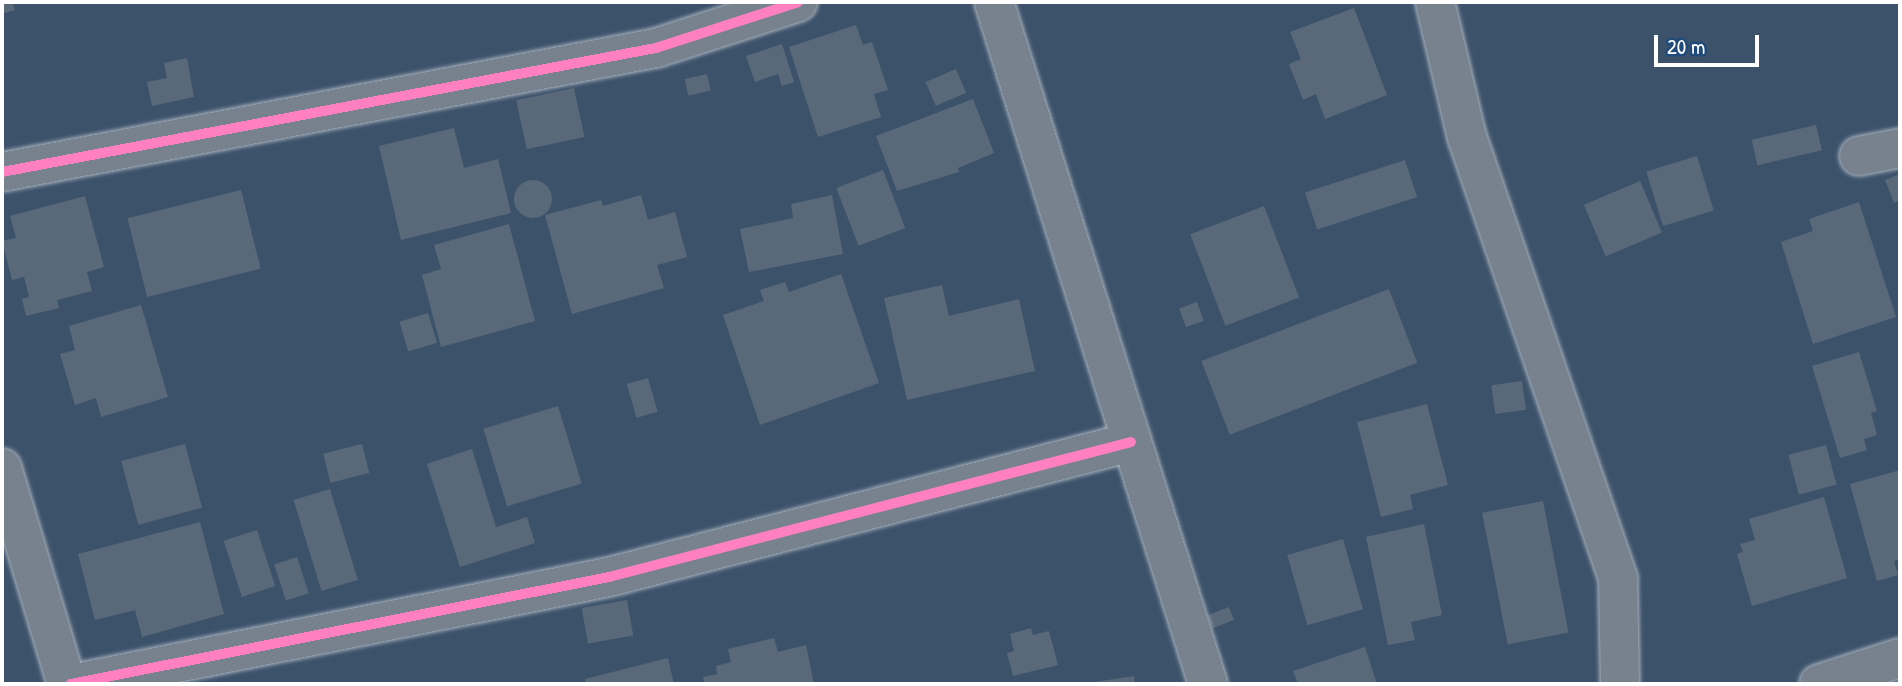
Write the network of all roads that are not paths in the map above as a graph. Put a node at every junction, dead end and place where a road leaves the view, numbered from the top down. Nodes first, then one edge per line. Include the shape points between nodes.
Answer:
1 (798, 2) edge
2 (994, 2) edge
3 (1435, 2) edge
4 (1900, 148) edge
5 (1859, 156) dead end
6 (2, 172) edge
7 (1131, 442) junction
8 (2, 468) edge
9 (1900, 658) edge
10 (69, 684) edge
11 (1208, 684) edge
12 (1620, 684) edge
13 (1819, 684) edge

1 - 6 street via 656,48
2 - 7 street
3 - 12 street via 1467,137 1618,579
4 - 5 street
7 - 10 street via 609,577
7 - 11 street
8 - 10 street
9 - 13 street

